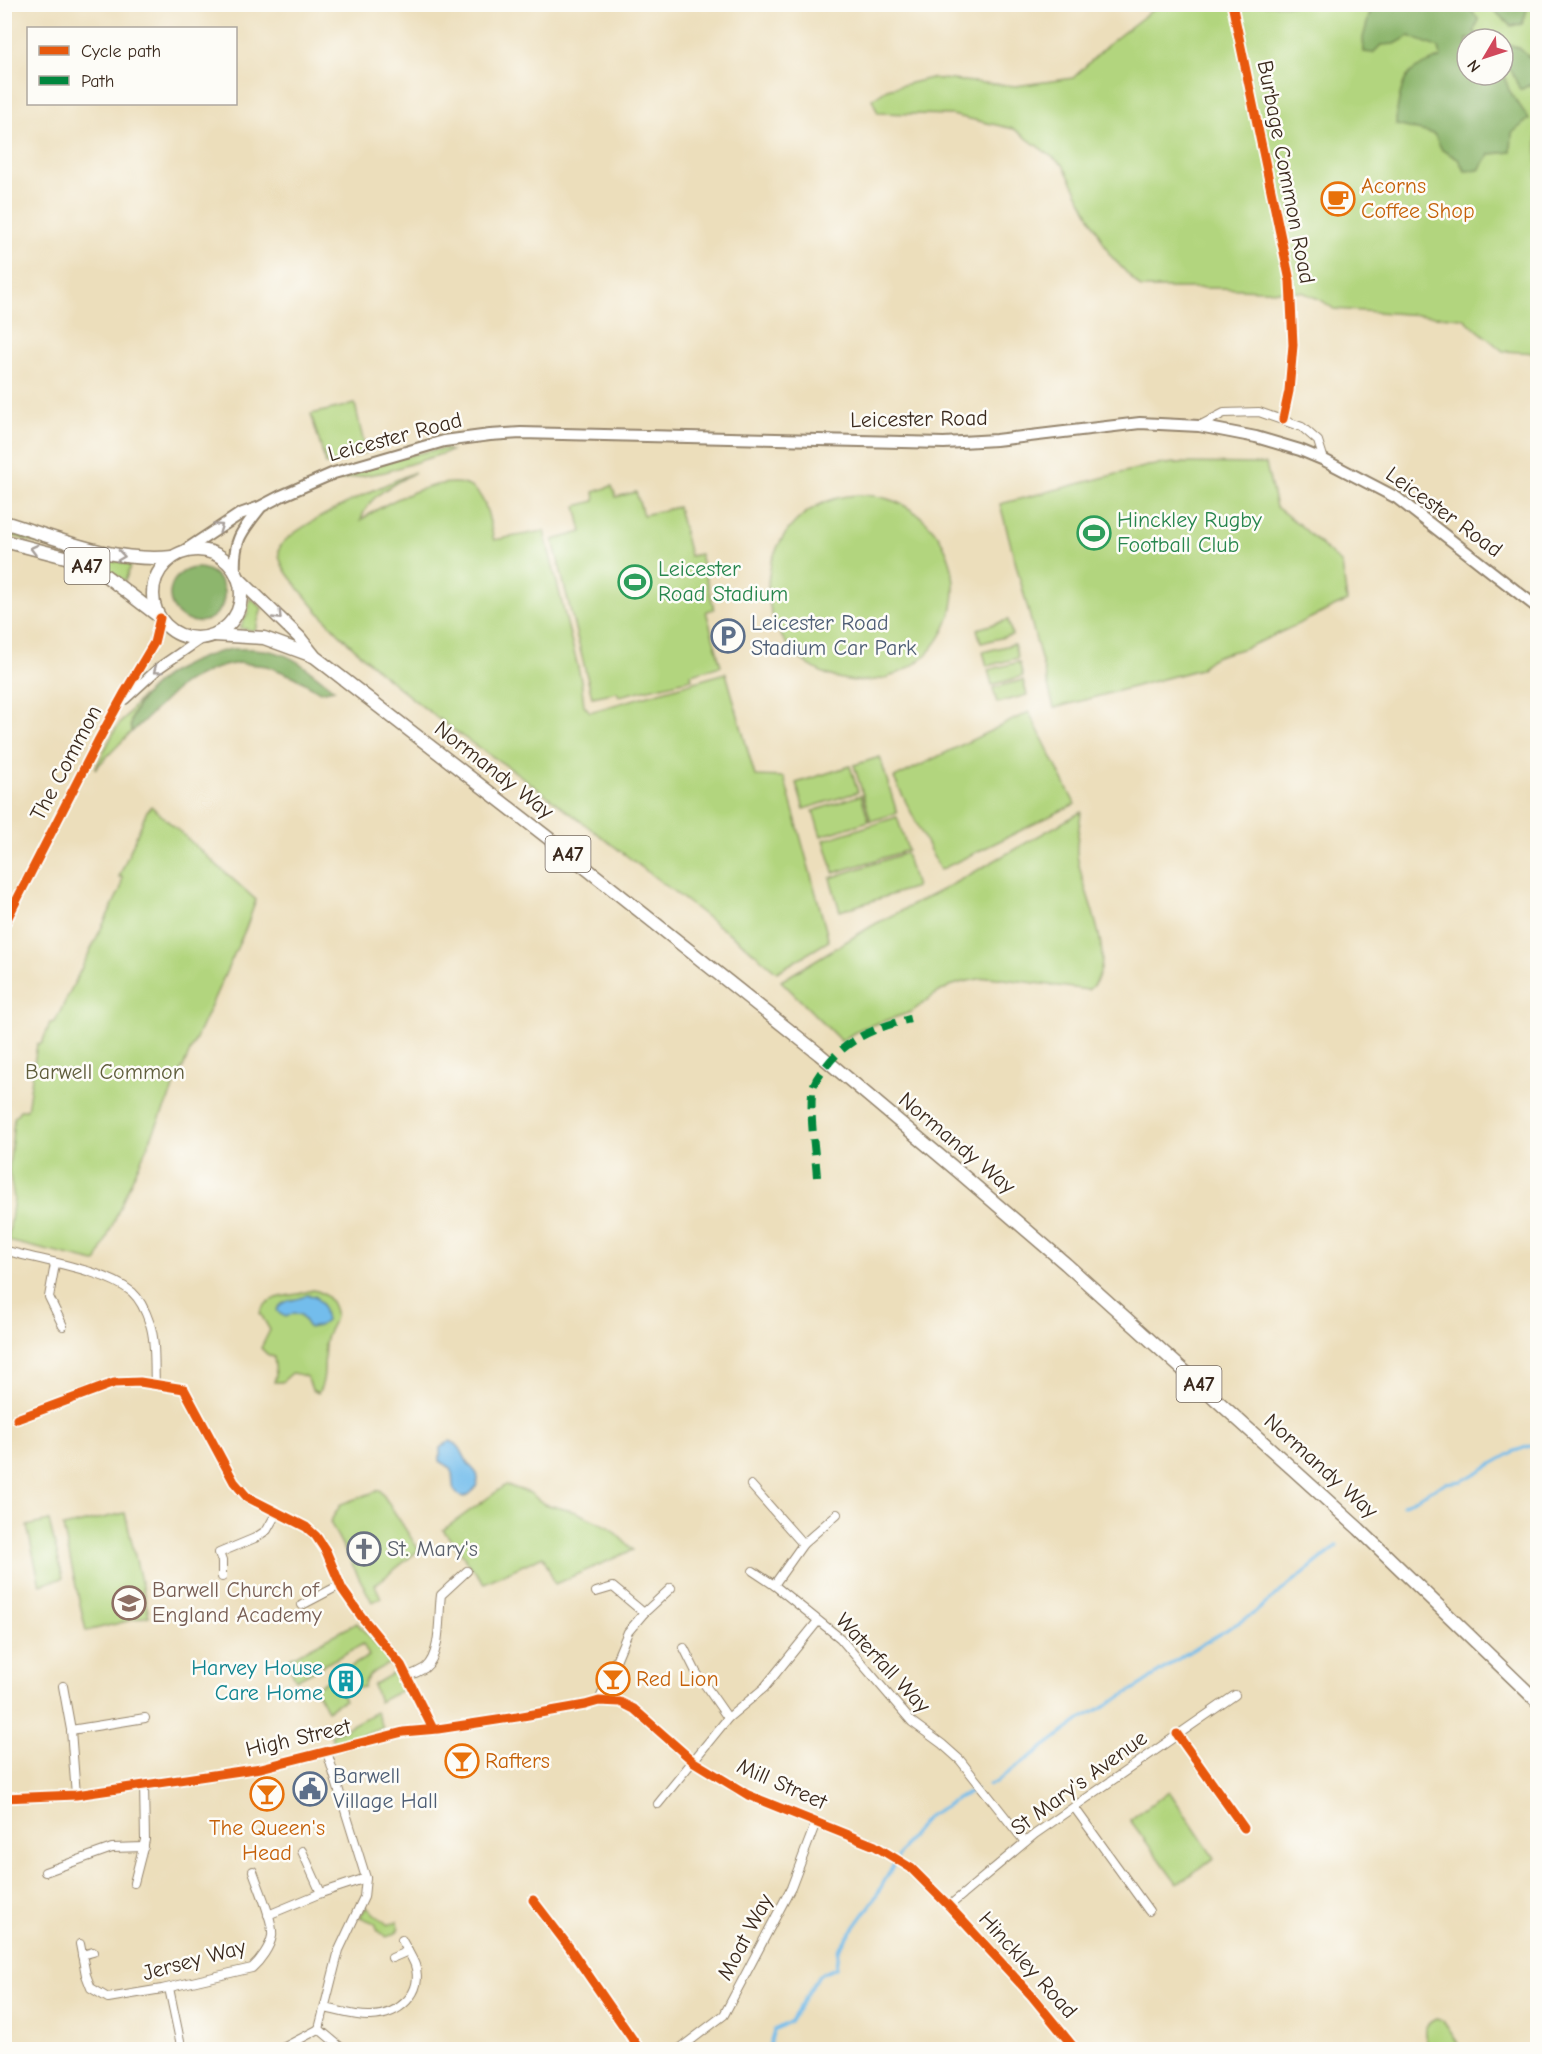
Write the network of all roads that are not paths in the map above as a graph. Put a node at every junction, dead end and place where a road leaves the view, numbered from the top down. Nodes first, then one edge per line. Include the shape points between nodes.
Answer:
1 (1232, 4) edge
2 (1283, 419) junction
3 (1199, 426) junction
4 (1324, 460) junction
5 (260, 507) junction
6 (4, 522) edge
7 (4, 542) edge
8 (177, 555) junction
9 (236, 575) junction
10 (1538, 608) edge
11 (159, 617) junction
12 (208, 636) junction
13 (315, 657) junction
14 (117, 708) junction
15 (4, 925) edge
16 (4, 1250) edge
17 (55, 1264) junction
18 (63, 1326) dead end
19 (155, 1384) junction
20 (17, 1419) dead end
21 (752, 1485) dead end
22 (277, 1512) junction
23 (837, 1514) dead end
24 (214, 1544) dead end
25 (803, 1544) junction
26 (219, 1553) junction
27 (467, 1571) dead end
28 (753, 1571) dead end
29 (222, 1577) dead end
30 (774, 1584) junction
31 (340, 1585) junction
32 (672, 1588) dead end
33 (596, 1592) dead end
34 (302, 1605) dead end
35 (644, 1613) junction
36 (818, 1621) junction
37 (684, 1648) dead end
38 (408, 1676) junction
39 (63, 1686) dead end
40 (1235, 1695) dead end
41 (599, 1701) junction
42 (1538, 1702) edge
43 (145, 1718) dead end
44 (728, 1718) junction
45 (71, 1730) junction
46 (433, 1730) junction
47 (1177, 1734) junction
48 (327, 1752) junction
49 (694, 1762) junction
50 (144, 1785) junction
51 (76, 1795) junction
52 (4, 1798) edge
53 (658, 1804) dead end
54 (1074, 1807) junction
55 (816, 1822) junction
56 (1244, 1828) dead end
57 (1025, 1842) junction
58 (144, 1846) junction
59 (302, 1851) dead end
60 (253, 1871) dead end
61 (45, 1872) dead end
62 (366, 1878) junction
63 (134, 1883) dead end
64 (321, 1893) junction
65 (533, 1900) dead end
66 (949, 1906) junction
67 (1149, 1911) dead end
68 (268, 1915) junction
69 (402, 1940) dead end
70 (80, 1944) dead end
71 (408, 1951) junction
72 (93, 1952) dead end
73 (82, 1955) junction
74 (393, 1958) dead end
75 (168, 1988) junction
76 (326, 2008) junction
77 (319, 2029) junction
78 (182, 2049) edge
79 (279, 2049) edge
80 (344, 2049) edge
81 (640, 2049) edge
82 (678, 2049) edge
83 (1076, 2049) edge

1 - 2 street, Burbage Common Road via 1290,281 1293,345
2 - 3 street via 1259,411 1224,413
2 - 4 street via 1302,427 1318,441
3 - 4 main road, Leicester Road via 1256,437
3 - 5 main road, Leicester Road via 1140,423 944,443 490,435 444,441 334,473
4 - 10 main road, Leicester Road via 1397,498
8 -> 5 main road, Leicester Road via 240,514
5 - 9 main road, Leicester Road via 236,545
6 -> 8 main road, Leicester Road / A47 via 111,555 150,560
11 -> 7 main road, A47 via 106,576 73,559
8 - 9 main road via 200,550 212,553 224,559
8 - 11 main road via 157,575 153,589
9 - 12 main road via 240,594 237,611 231,622
9 -> 13 main road, Normandy Way / A47
11 - 12 main road via 179,634
11 - 14 street, The Common via 154,643
12 - 13 main road, Normandy Way / A47 via 264,638
12 -> 14 street, The Common via 142,681
13 - 42 main road, Normandy Way / A47 via 819,1054 1066,1264 1359,1529
14 - 15 street, The Common
16 - 17 street
17 - 18 street via 49,1297
17 - 19 street via 113,1280 139,1300 153,1336
19 - 20 street via 114,1383
19 - 22 street via 184,1389 234,1482 247,1497
21 - 25 street
22 - 26 street via 267,1530
22 - 31 street via 316,1536
23 - 25 street
24 - 26 street
25 - 30 street
26 - 29 street
27 - 38 street via 441,1595 438,1640 427,1667
28 - 30 street, Waterfall Way
30 - 36 street, Waterfall Way
31 - 34 street
31 - 38 street
32 - 35 street
33 - 35 street via 613,1587
35 - 41 street via 628,1632
36 - 44 street via 764,1688
36 - 57 street, Waterfall Way via 851,1649 912,1722 960,1760
37 - 44 street
38 - 46 street
39 - 45 street
40 - 47 street, St Mary's Avenue
41 - 46 street, High Street
41 - 49 street, Mill Street via 628,1705
43 - 45 street
44 - 49 street
45 - 51 street
46 - 48 street, High Street via 403,1732
47 - 54 street, St Mary's Avenue
47 - 56 street
48 - 50 street, High Street via 261,1768
48 - 62 street
49 - 53 street
49 - 55 street, Mill Street via 748,1795
50 - 51 street, High Street
50 - 58 street
51 - 52 street, High Street
54 - 57 street, St Mary's Avenue
54 - 67 street
55 - 66 street, Mill Street via 893,1856 911,1868
55 - 82 street, Moat Way via 791,1888 724,2015
57 - 66 street, St Mary's Avenue
58 - 61 street via 112,1848
58 - 63 street
59 - 64 street
60 - 68 street, Jersey Way
62 - 64 street
62 - 76 street via 364,1897 339,1950
64 - 68 street
65 - 81 street
66 - 83 street, Hinckley Road
68 - 75 street, Jersey Way via 272,1936 261,1960 252,1968
69 - 71 street
70 - 73 street, Jersey Way
71 - 74 street
71 - 76 street via 417,1984 407,2002 393,2011 371,2016
72 - 73 street
73 - 75 street, Jersey Way via 91,1988 108,1998
75 - 78 street
76 - 77 street
77 - 79 street
77 - 80 street

